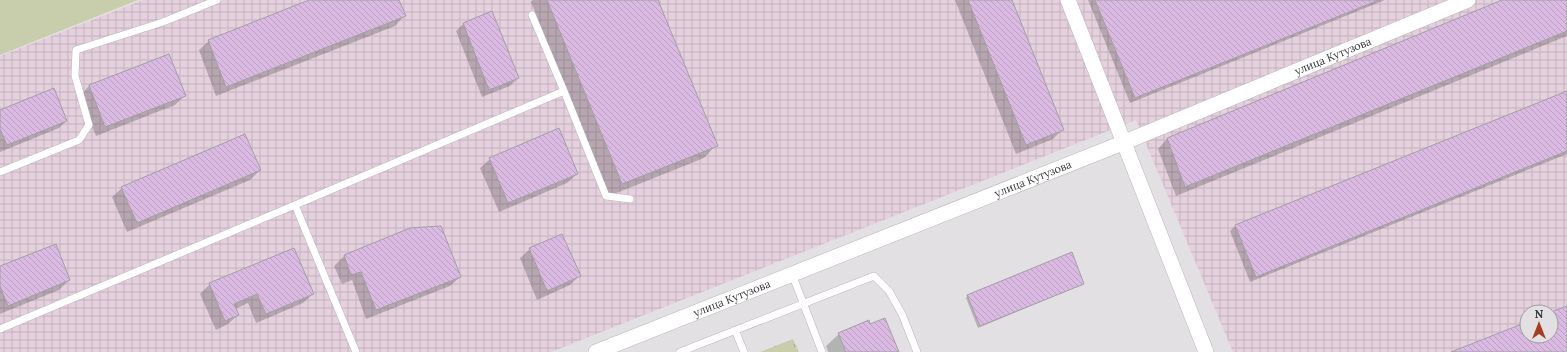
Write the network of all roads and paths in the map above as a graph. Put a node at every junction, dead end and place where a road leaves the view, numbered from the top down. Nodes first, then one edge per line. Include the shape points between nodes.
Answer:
1 (217, 0) edge
2 (1068, 0) edge
3 (1468, 0) edge
4 (532, 15) dead end
5 (564, 91) junction
6 (1125, 142) junction
7 (0, 172) edge
8 (630, 199) dead end
9 (295, 205) junction
10 (792, 274) junction
11 (803, 303) junction
12 (0, 329) edge
13 (735, 330) junction
14 (356, 352) edge
15 (596, 352) edge
16 (680, 352) edge
17 (744, 352) edge
18 (822, 352) edge
19 (917, 352) edge
20 (1206, 352) edge

1 - 7 lane via 163,22 76,50 75,76 89,125 79,140
2 - 6 street
3 - 6 street, улица Кутузова
4 - 5 lane
5 - 8 lane via 606,196
5 - 9 lane
6 - 10 street, улица Кутузова
6 - 20 street
9 - 12 lane
9 - 14 lane
10 - 11 lane
10 - 15 street, улица Кутузова
11 - 13 lane
11 - 18 lane
11 - 19 lane via 874,276 889,291 902,314
13 - 16 lane
13 - 17 lane

